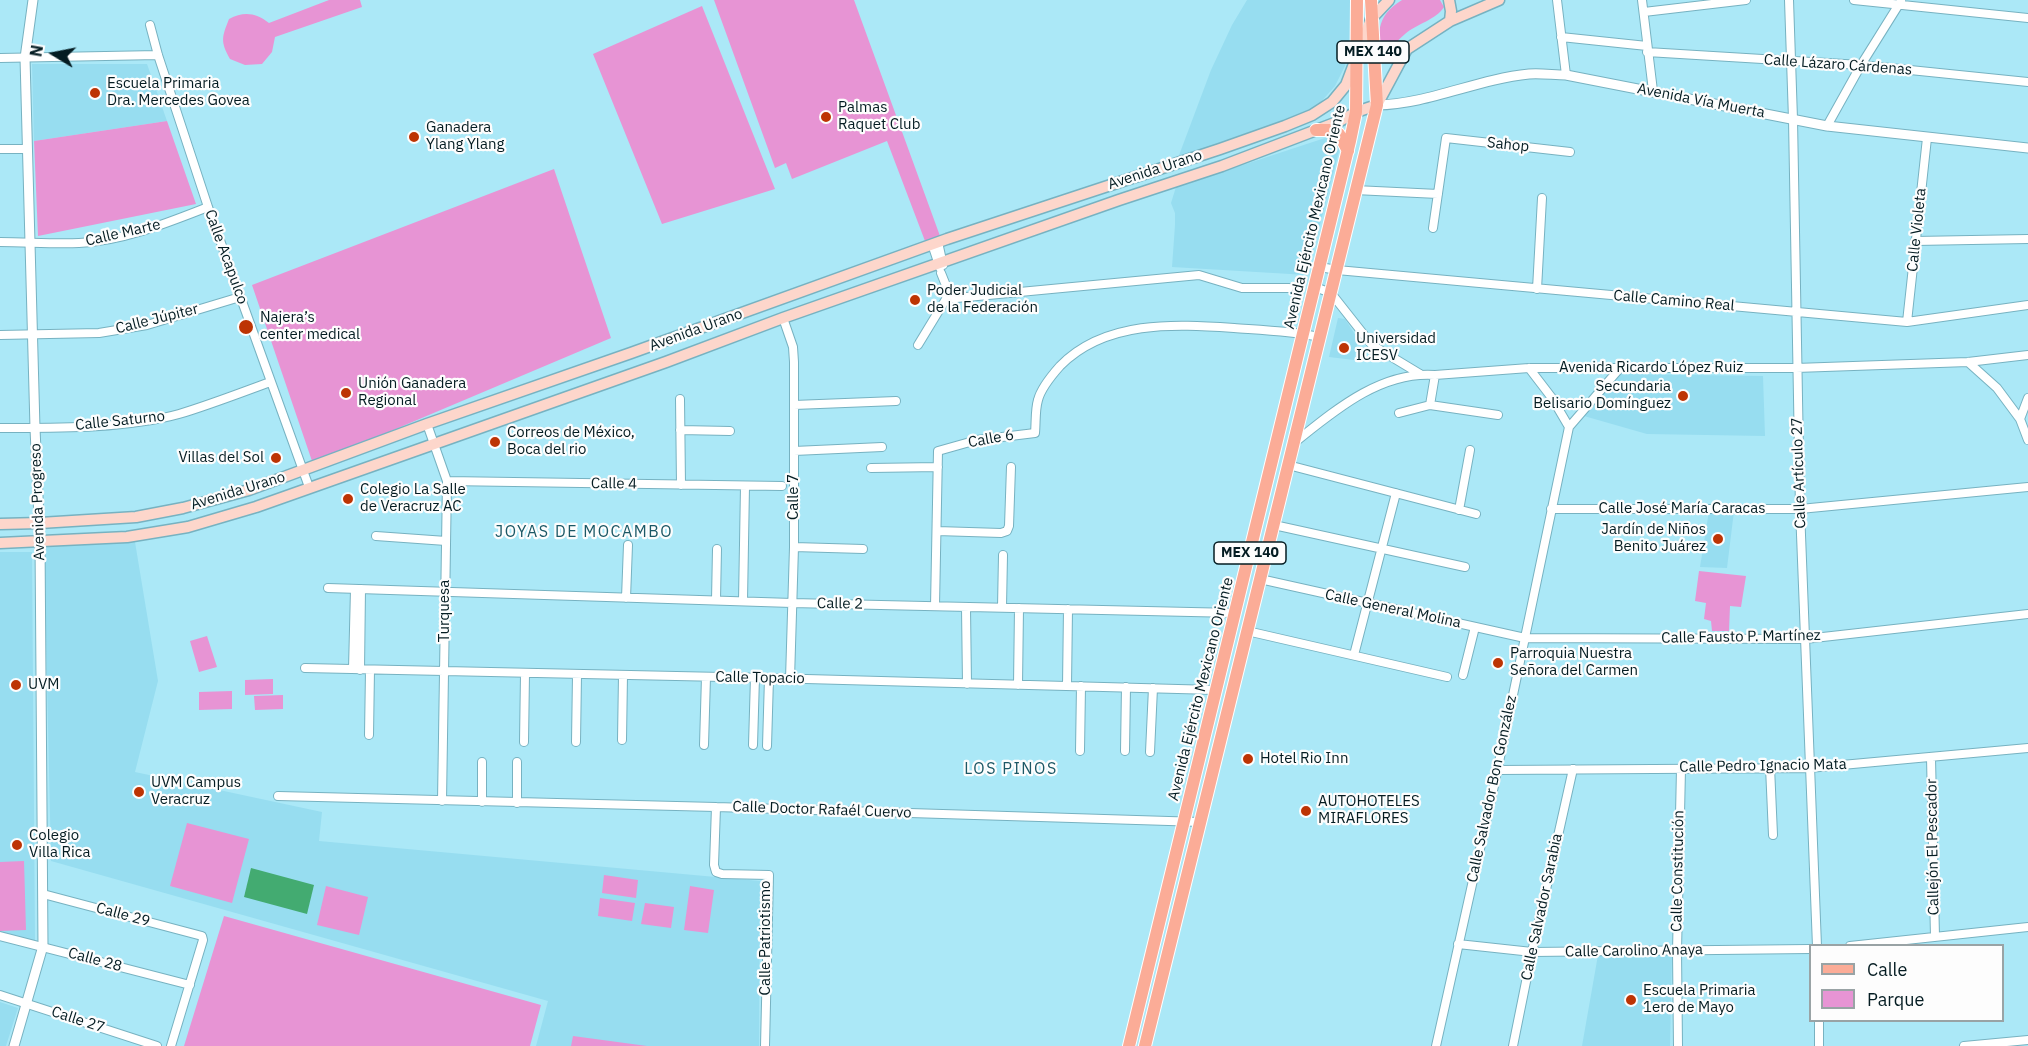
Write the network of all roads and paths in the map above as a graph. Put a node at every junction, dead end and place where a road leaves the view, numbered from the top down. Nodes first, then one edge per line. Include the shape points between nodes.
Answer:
1 (33, 0) edge
2 (1357, 0) edge
3 (1371, 0) edge
4 (1389, 0) edge
5 (1449, 0) edge
6 (1499, 0) edge
7 (1557, 0) edge
8 (1642, 0) edge
9 (1746, 0) edge
10 (1789, 0) edge
11 (1854, 0) edge
12 (1901, 2) edge
13 (1644, 12) junction
14 (2028, 18) edge
15 (1371, 19) junction
16 (1449, 21) junction
17 (150, 25) dead end
18 (1561, 37) junction
19 (1647, 49) junction
20 (158, 55) junction
21 (0, 58) edge
22 (25, 58) junction
23 (1357, 58) junction
24 (1792, 60) junction
25 (1861, 65) junction
26 (1566, 75) junction
27 (2028, 82) edge
28 (1653, 91) junction
29 (1377, 105) junction
30 (1356, 112) junction
31 (1793, 119) junction
32 (1827, 126) junction
33 (1316, 130) junction
34 (1927, 138) junction
35 (2028, 148) edge
36 (27, 149) junction
37 (0, 150) edge
38 (1348, 151) junction
39 (1570, 152) dead end
40 (1355, 190) junction
41 (1438, 194) junction
42 (1542, 198) dead end
43 (208, 207) junction
44 (1433, 228) dead end
45 (2028, 239) edge
46 (1915, 241) junction
47 (0, 242) edge
48 (31, 242) junction
49 (934, 243) junction
50 (941, 266) junction
51 (1320, 267) junction
52 (1337, 270) junction
53 (843, 276) junction
54 (1315, 287) junction
55 (1289, 288) dead end
56 (1537, 289) junction
57 (1331, 293) junction
58 (850, 295) junction
59 (240, 297) junction
60 (946, 299) junction
61 (2028, 305) edge
62 (1796, 312) junction
63 (783, 318) junction
64 (1907, 322) junction
65 (33, 334) junction
66 (1304, 334) junction
67 (0, 335) edge
68 (1320, 337) junction
69 (918, 345) dead end
70 (2028, 355) edge
71 (1968, 362) junction
72 (1529, 368) junction
73 (1620, 368) junction
74 (1797, 368) junction
75 (1420, 374) junction
76 (1435, 375) junction
77 (270, 382) junction
78 (2028, 398) edge
79 (680, 399) dead end
80 (896, 401) dead end
81 (794, 405) junction
82 (1430, 405) junction
83 (1399, 413) dead end
84 (1498, 415) dead end
85 (2020, 419) junction
86 (427, 424) junction
87 (1569, 427) junction
88 (0, 428) edge
89 (35, 428) junction
90 (680, 430) junction
91 (730, 431) dead end
92 (2028, 440) edge
93 (434, 443) junction
94 (1294, 444) junction
95 (882, 447) dead end
96 (1470, 450) dead end
97 (794, 451) junction
98 (1288, 465) junction
99 (938, 467) junction
100 (1011, 467) dead end
101 (871, 468) dead end
102 (303, 471) junction
103 (447, 481) junction
104 (681, 485) junction
105 (745, 486) junction
106 (782, 486) dead end
107 (309, 487) junction
108 (2028, 488) edge
109 (1396, 493) junction
110 (1551, 509) junction
111 (1800, 509) junction
112 (1459, 510) junction
113 (1476, 514) dead end
114 (40, 523) junction
115 (0, 524) edge
116 (1274, 525) junction
117 (937, 531) junction
118 (376, 536) dead end
119 (446, 541) junction
120 (40, 542) junction
121 (0, 543) edge
122 (628, 545) dead end
123 (794, 547) junction
124 (717, 549) dead end
125 (863, 549) dead end
126 (1382, 549) junction
127 (1003, 555) dead end
128 (1464, 567) dead end
129 (1260, 579) junction
130 (328, 588) dead end
131 (358, 589) junction
132 (444, 593) junction
133 (626, 598) junction
134 (716, 600) junction
135 (743, 601) junction
136 (792, 603) junction
137 (1367, 603) junction
138 (935, 606) junction
139 (1002, 607) junction
140 (966, 608) junction
141 (1019, 608) junction
142 (1068, 609) junction
143 (1235, 614) junction
144 (2028, 614) edge
145 (1475, 627) junction
146 (1247, 631) junction
147 (1525, 638) junction
148 (1805, 639) junction
149 (1354, 655) junction
150 (305, 668) dead end
151 (357, 670) junction
152 (370, 670) junction
153 (445, 672) junction
154 (525, 674) junction
155 (577, 675) junction
156 (623, 675) junction
157 (1463, 675) dead end
158 (706, 677) junction
159 (755, 677) junction
160 (1447, 677) dead end
161 (770, 678) junction
162 (790, 678) junction
163 (967, 684) junction
164 (1018, 685) junction
165 (1067, 686) junction
166 (1081, 686) junction
167 (1126, 687) junction
168 (1153, 688) junction
169 (1215, 690) junction
170 (369, 735) dead end
171 (622, 740) dead end
172 (524, 742) dead end
173 (576, 742) dead end
174 (704, 745) dead end
175 (753, 746) dead end
176 (767, 746) dead end
177 (2028, 748) edge
178 (1080, 751) dead end
179 (1125, 751) dead end
180 (1150, 752) dead end
181 (1931, 758) junction
182 (482, 762) dead end
183 (517, 762) dead end
184 (1770, 767) junction
185 (1809, 768) junction
186 (1573, 769) junction
187 (1681, 769) junction
188 (1498, 770) junction
189 (278, 796) dead end
190 (442, 801) junction
191 (482, 802) junction
192 (518, 803) junction
193 (716, 807) junction
194 (1184, 820) junction
195 (1201, 822) junction
196 (1773, 835) dead end
197 (43, 894) junction
198 (2028, 927) edge
199 (0, 936) edge
200 (1935, 938) junction
201 (1458, 944) junction
202 (1817, 944) edge
203 (1862, 944) edge
204 (44, 946) junction
205 (1809, 949) edge
206 (1677, 951) junction
207 (1532, 952) junction
208 (190, 985) junction
209 (0, 994) edge
210 (27, 1003) junction
211 (1819, 1022) edge
212 (2028, 1040) edge
213 (14, 1046) edge
214 (157, 1046) edge
215 (171, 1046) edge
216 (765, 1046) edge
217 (1129, 1046) edge
218 (1145, 1046) edge
219 (1436, 1046) edge
220 (1513, 1046) edge
221 (1678, 1046) edge
222 (1819, 1046) edge
223 (1964, 1046) edge

1 - 22 street, Avenida Progreso
2 - 23 main road, MEX 140
3 - 15 main road, MEX 140
4 - 15 main road
5 - 16 main road
6 - 16 main road
7 - 18 street
8 - 13 street
9 - 13 street
10 - 24 street, Calle Artículo 27
11 - 12 street
12 - 14 street
12 - 25 street
13 - 19 street
15 - 23 main road, Avenida Urano
15 - 29 main road, MEX 140
16 - 29 main road via 1407,49
17 - 20 street, Calle Acapulco
18 - 19 street, Calle Lázaro Cárdenas
18 - 26 street
19 - 24 street, Calle Lázaro Cárdenas
19 - 28 street
20 - 22 street
20 - 43 street, Calle Acapulco
21 - 22 street
22 - 36 street, Avenida Progreso
23 - 30 main road, Avenida Ejército Mexicano Oriente / MEX 140
23 - 49 main road, Avenida Urano via 1346,85 1332,102 1312,114 1220,149
24 - 25 street, Calle Lázaro Cárdenas
24 - 31 street, Calle Artículo 27
25 - 27 street, Calle Lázaro Cárdenas
25 - 32 street
26 - 28 street, Avenida Vía Muerta
26 - 29 street, Avenida Vía Muerta via 1529,74 1401,104
28 - 31 street, Avenida Vía Muerta
29 - 30 main road, Avenida Urano
29 - 40 main road, Avenida Ejército Mexicano Oriente / MEX 140
30 - 33 main road, Avenida Urano
30 - 38 main road, Avenida Ejército Mexicano Oriente / MEX 140
31 - 32 street, Avenida Vía Muerta
31 - 62 street, Calle Artículo 27
32 - 34 street, Avenida Vía Muerta
33 - 38 main road via 1339,134
33 - 50 main road, Avenida Urano
34 - 35 street, Avenida Vía Muerta
34 - 46 street, Calle Violeta
36 - 37 street
36 - 48 street, Avenida Progreso
38 - 51 main road, Avenida Ejército Mexicano Oriente / MEX 140
39 - 41 street, Sahop via 1446,138
40 - 41 street
40 - 52 main road, Avenida Ejército Mexicano Oriente / MEX 140
41 - 44 street
42 - 56 street
43 - 48 street, Calle Marte via 104,240
43 - 59 street, Calle Acapulco
45 - 46 street
46 - 64 street, Calle Violeta
47 - 48 street, Calle Marte
48 - 65 street, Avenida Progreso
49 - 50 street
49 - 53 main road, Avenida Urano
50 - 58 main road, Avenida Urano
50 - 60 street
51 - 52 street, Calle Camino Real
51 - 54 main road, Avenida Ejército Mexicano Oriente / MEX 140
52 - 56 street, Calle Camino Real
52 - 57 main road, Avenida Ejército Mexicano Oriente / MEX 140
53 - 58 main road
53 - 86 main road, Avenida Urano
54 - 57 street
54 - 66 main road, Avenida Ejército Mexicano Oriente / MEX 140
55 - 60 street via 1242,288 1199,275
56 - 62 street, Calle Camino Real
57 - 68 main road, Avenida Ejército Mexicano Oriente / MEX 140
57 - 75 street via 1372,345
58 - 63 main road, Avenida Urano
59 - 65 street, Calle Júpiter via 147,325 99,333
59 - 77 street, Calle Acapulco
60 - 69 street
61 - 64 street, Calle Camino Real
62 - 64 street, Calle Camino Real
62 - 74 street, Calle Artículo 27
63 - 81 street, Calle 7 via 793,347
63 - 93 main road, Avenida Urano
65 - 67 street, Calle Júpiter
65 - 89 street, Avenida Progreso
66 - 68 street, Calle 6
66 - 99 street, Calle 6 via 1173,326 1107,334 1069,357 1052,374 1038,400 1035,433 977,440 938,451
66 - 143 main road, Avenida Ejército Mexicano Oriente / MEX 140
68 - 94 main road, Avenida Ejército Mexicano Oriente / MEX 140
70 - 71 street, Avenida Ricardo López Ruiz
71 - 74 street, Avenida Ricardo López Ruiz
71 - 85 street via 1997,388
72 - 73 street, Avenida Ricardo López Ruiz
72 - 76 street, Avenida Ricardo López Ruiz
72 - 87 street
73 - 74 street, Avenida Ricardo López Ruiz
73 - 87 street, Calle Salvador Bon González
74 - 111 street, Calle Artículo 27
75 - 76 street, Avenida Ricardo López Ruiz
75 - 94 street, Avenida Ricardo López Ruiz via 1391,381 1358,396
76 - 82 street
77 - 89 street, Calle Saturno via 177,414 130,423
77 - 102 street, Calle Acapulco
78 - 85 street
79 - 90 street
80 - 81 street
81 - 97 street, Calle 7
82 - 83 street
82 - 84 street
85 - 92 street
86 - 93 street, Turquesa
86 - 102 main road, Avenida Urano
87 - 110 street, Calle Salvador Bon González
88 - 89 street, Calle Saturno
89 - 114 street, Avenida Progreso
90 - 91 street
90 - 104 street
93 - 103 street, Turquesa
93 - 107 main road, Avenida Urano
94 - 98 main road, Avenida Ejército Mexicano Oriente / MEX 140
95 - 97 street
96 - 112 street
97 - 123 street, Calle 7
98 - 109 street
98 - 116 main road, Avenida Ejército Mexicano Oriente / MEX 140
99 - 101 street
99 - 117 street
100 - 117 street via 1007,531
102 - 107 street, Calle Acapulco
102 - 114 main road, Avenida Urano via 183,508 136,516
103 - 104 street, Calle 4
103 - 119 street, Turquesa
104 - 105 street, Calle 4
105 - 106 street, Calle 4
105 - 135 street
107 - 120 main road, Avenida Urano via 188,527 128,537
108 - 111 street, Calle José María Caracas
109 - 112 street
109 - 126 street
110 - 111 street, Calle José María Caracas
110 - 147 street, Calle Salvador Bon González
111 - 148 street, Calle Artículo 27
112 - 113 street
114 - 115 main road, Avenida Urano
114 - 120 street, Avenida Progreso
116 - 126 street
116 - 129 main road, Avenida Ejército Mexicano Oriente / MEX 140
117 - 138 street
118 - 119 street
119 - 132 street, Turquesa
120 - 121 main road, Avenida Urano
120 - 197 street, Avenida Progreso
122 - 133 street
123 - 125 street
123 - 136 street, Calle 7
124 - 134 street
126 - 128 street
126 - 137 street
127 - 139 street
129 - 137 street, Calle General Molina
129 - 146 main road, Avenida Ejército Mexicano Oriente / MEX 140
130 - 131 street, Calle 2
131 - 132 street, Calle 2
131 - 151 street
132 - 133 street, Calle 2
132 - 153 street, Turquesa
133 - 134 street, Calle 2
134 - 135 street, Calle 2
135 - 136 street, Calle 2
136 - 138 street, Calle 2
136 - 162 street, Calle 7
137 - 145 street, Calle General Molina
137 - 149 street
138 - 140 street, Calle 2
139 - 140 street, Calle 2
139 - 141 street, Calle 2
140 - 163 street
141 - 142 street, Calle 2
141 - 164 street
142 - 143 street, Calle 2
142 - 165 street
143 - 169 main road, Avenida Ejército Mexicano Oriente / MEX 140
144 - 148 street, Calle Fausto P. Martínez
145 - 147 street, Calle General Molina
145 - 157 street
146 - 149 street
146 - 195 main road, Avenida Ejército Mexicano Oriente / MEX 140
147 - 148 street, Calle Fausto P. Martínez
147 - 188 street, Calle Salvador Bon González
148 - 185 street, Calle Artículo 27
149 - 160 street
150 - 151 street, Calle Topacio
151 - 152 street, Calle Topacio
152 - 153 street, Calle Topacio
152 - 170 street
153 - 154 street, Calle Topacio
153 - 190 street, Turquesa
154 - 155 street, Calle Topacio
154 - 172 street
155 - 156 street, Calle Topacio
155 - 173 street
156 - 158 street, Calle Topacio
156 - 171 street
158 - 159 street, Calle Topacio
158 - 174 street
159 - 161 street, Calle Topacio
159 - 175 street
161 - 162 street, Calle Topacio
161 - 176 street
162 - 163 street, Calle Topacio
163 - 164 street, Calle Topacio
164 - 165 street, Calle Topacio
165 - 166 street, Calle Topacio
166 - 167 street, Calle Topacio
166 - 178 street
167 - 168 street, Calle Topacio
167 - 179 street
168 - 169 street, Calle Topacio
168 - 180 street
169 - 194 main road, Avenida Ejército Mexicano Oriente / MEX 140
177 - 181 street, Calle Pedro Ignacio Mata
181 - 185 street, Calle Pedro Ignacio Mata
181 - 200 street, Callejón El Pescador
182 - 191 street
183 - 192 street
184 - 185 street, Calle Pedro Ignacio Mata
184 - 187 street, Calle Pedro Ignacio Mata
184 - 196 street
185 - 202 street, Calle Artículo 27
186 - 187 street, Calle Pedro Ignacio Mata
186 - 188 street, Calle Pedro Ignacio Mata
186 - 207 street, Calle Salvador Sarabia
187 - 206 street, Calle Constitución
188 - 201 street, Calle Salvador Bon González
189 - 190 street, Calle Doctor Rafaél Cuervo
190 - 191 street, Calle Doctor Rafaél Cuervo
191 - 192 street, Calle Doctor Rafaél Cuervo
192 - 193 street, Calle Doctor Rafaél Cuervo
193 - 194 street, Calle Doctor Rafaél Cuervo
193 - 216 street, Calle Patriotismo via 716,872 769,875
194 - 195 street, Calle Doctor Rafaél Cuervo
194 - 217 main road, Avenida Ejército Mexicano Oriente / MEX 140
195 - 218 main road, Avenida Ejército Mexicano Oriente / MEX 140
197 - 204 street, Avenida Progreso
197 - 208 street, Calle 29 via 202,936
198 - 200 street
199 - 204 street, Calle 28
200 - 203 street
201 - 207 street, Calle Carolino Anaya
201 - 219 street, Calle Salvador Bon González
204 - 208 street, Calle 28
204 - 210 street, Avenida Progreso
205 - 206 street, Calle Carolino Anaya
206 - 207 street, Calle Carolino Anaya
206 - 221 street, Calle Constitución
207 - 220 street, Calle Salvador Sarabia
208 - 215 street
209 - 210 street, Calle 27
210 - 213 street, Avenida Progreso
210 - 214 street, Calle 27
211 - 222 street
212 - 223 street

